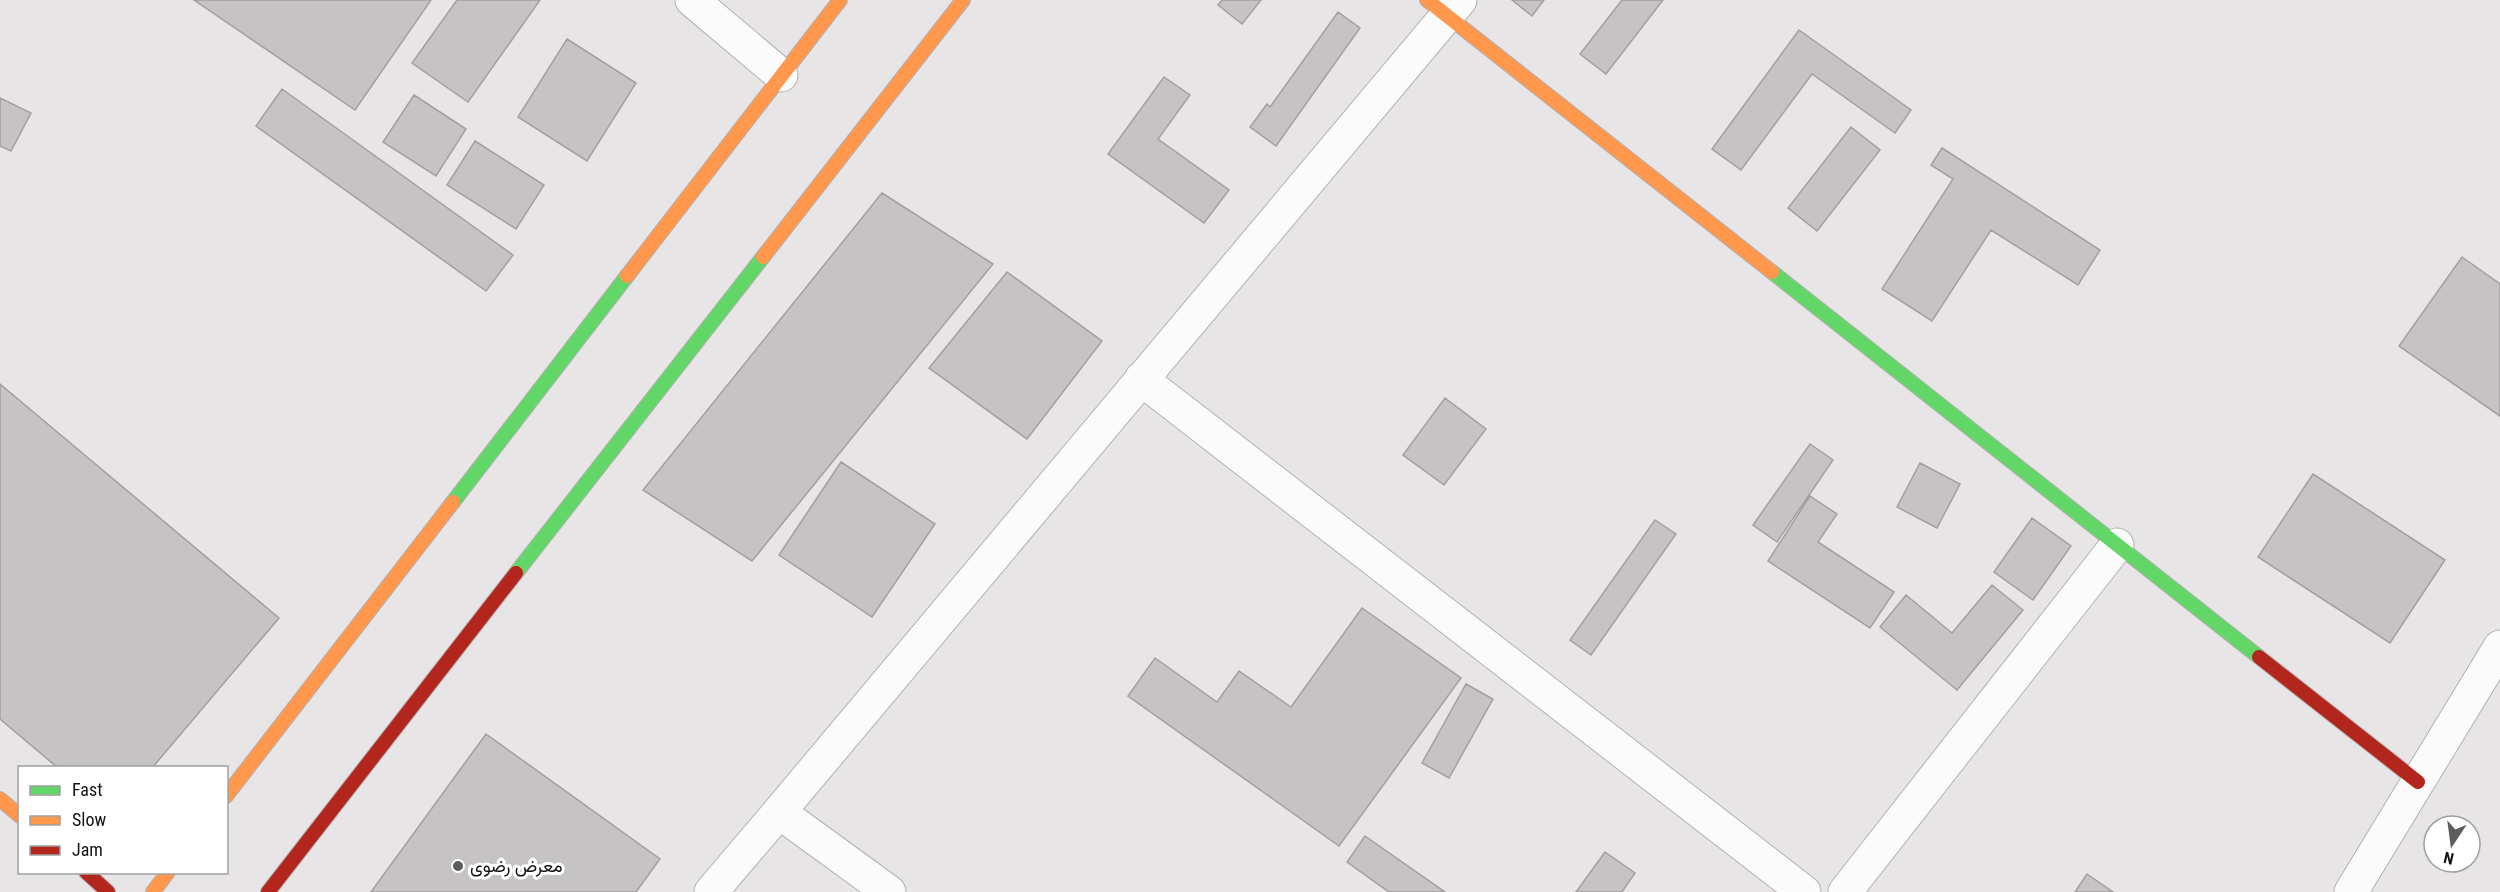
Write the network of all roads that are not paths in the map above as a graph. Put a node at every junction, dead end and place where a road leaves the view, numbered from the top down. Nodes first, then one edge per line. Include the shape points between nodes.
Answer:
1 (692, 0) edge
2 (840, 0) edge
3 (963, 0) edge
4 (1444, 5) edge
5 (782, 75) junction
6 (1141, 380) junction
7 (2117, 545) junction
8 (2500, 647) edge
9 (2418, 782) junction
10 (228, 793) edge
11 (0, 799) edge
12 (778, 812) junction
13 (18, 814) edge
14 (87, 874) edge
15 (167, 874) edge
16 (108, 892) edge
17 (153, 892) edge
18 (268, 892) edge
19 (711, 892) edge
20 (889, 892) edge
21 (1804, 892) edge
22 (1845, 892) edge
23 (2351, 892) edge

1 - 5 street
2 - 5 main road
3 - 18 main road
4 - 6 street
4 - 7 main road
5 - 10 main road
6 - 12 street
6 - 21 street
7 - 9 main road
7 - 22 street
8 - 9 street
9 - 23 street
11 - 13 main road
12 - 19 street
12 - 20 street
14 - 16 main road
15 - 17 main road

